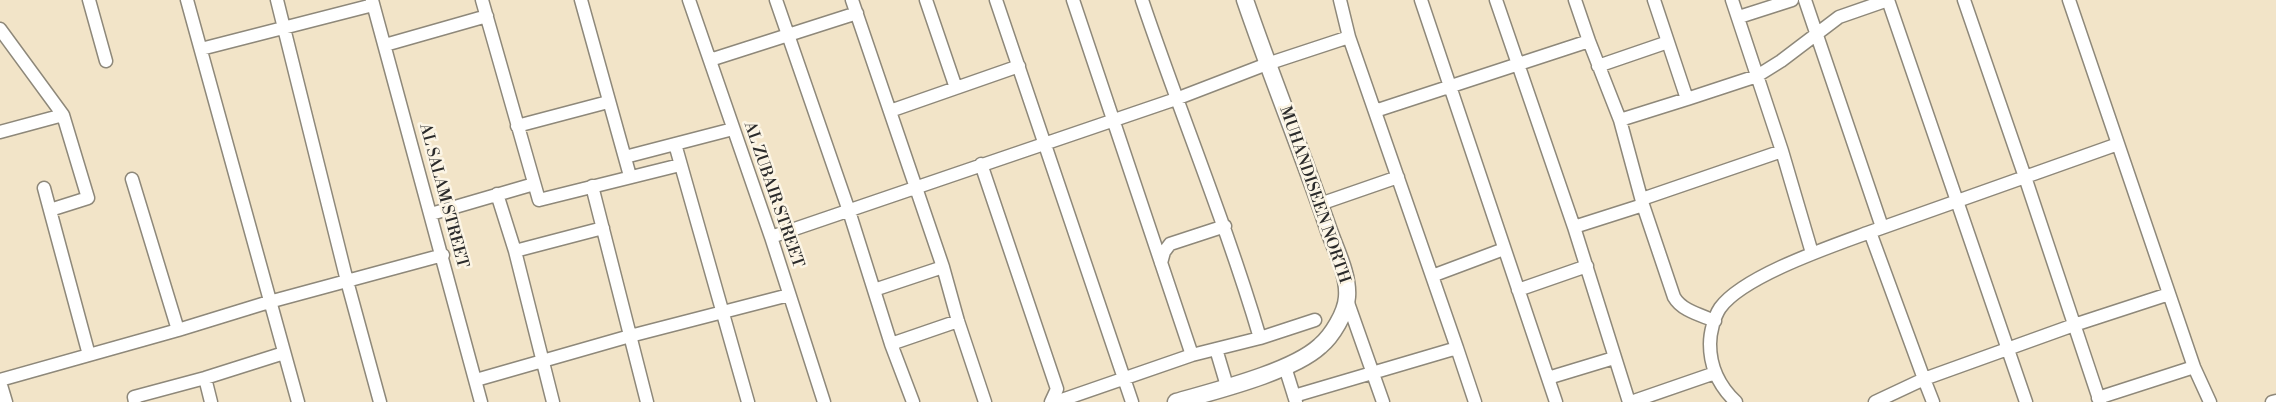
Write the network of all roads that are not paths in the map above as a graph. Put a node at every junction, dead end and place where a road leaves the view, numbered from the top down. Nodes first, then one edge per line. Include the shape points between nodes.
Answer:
1 (89, 0) edge
2 (187, 0) edge
3 (277, 0) edge
4 (482, 0) edge
5 (581, 0) edge
6 (689, 0) edge
7 (776, 0) edge
8 (852, 0) edge
9 (926, 0) edge
10 (996, 0) edge
11 (1073, 0) edge
12 (1142, 0) edge
13 (1246, 0) edge
14 (1340, 0) edge
15 (1421, 0) edge
16 (1496, 0) edge
17 (1575, 0) edge
18 (1654, 0) edge
19 (1732, 0) edge
20 (1792, 0) edge
21 (1804, 0) edge
22 (1888, 0) edge
23 (1964, 0) edge
24 (2069, 0) edge
25 (373, 2) edge
26 (856, 13) junction
27 (486, 16) junction
28 (1739, 17) junction
29 (286, 27) junction
30 (0, 29) edge
31 (789, 36) junction
32 (1815, 36) junction
33 (1349, 37) junction
34 (1588, 41) junction
35 (1668, 42) junction
36 (384, 45) junction
37 (201, 49) junction
38 (710, 60) junction
39 (106, 61) dead end
40 (1267, 64) junction
41 (1517, 64) junction
42 (1019, 66) junction
43 (1598, 66) junction
44 (1758, 76) junction
45 (1449, 87) junction
46 (956, 88) junction
47 (1176, 99) junction
48 (1687, 99) junction
49 (608, 102) junction
50 (890, 111) junction
51 (1375, 111) junction
52 (63, 115) junction
53 (1114, 120) junction
54 (1620, 120) junction
55 (517, 126) junction
56 (733, 129) junction
57 (0, 132) edge
58 (1046, 143) junction
59 (675, 144) junction
60 (2118, 144) junction
61 (1782, 151) junction
62 (625, 157) junction
63 (981, 164) junction
64 (680, 165) junction
65 (630, 176) junction
66 (1398, 177) junction
67 (2025, 177) junction
68 (132, 179) dead end
69 (534, 184) junction
70 (592, 186) junction
71 (916, 186) junction
72 (44, 188) dead end
73 (497, 194) junction
74 (1956, 201) junction
75 (1642, 202) junction
76 (1320, 204) junction
77 (50, 210) junction
78 (849, 211) junction
79 (431, 214) junction
80 (1225, 226) junction
81 (1574, 227) junction
82 (1882, 227) junction
83 (603, 228) junction
84 (1870, 232) junction
85 (770, 237) junction
86 (1504, 249) junction
87 (515, 251) junction
88 (1812, 253) junction
89 (443, 256) junction
90 (1161, 263) junction
91 (1587, 266) junction
92 (943, 267) junction
93 (1432, 276) junction
94 (347, 281) junction
95 (874, 290) junction
96 (1518, 290) junction
97 (2169, 294) junction
98 (789, 295) junction
99 (1347, 300) junction
100 (269, 302) junction
101 (722, 312) junction
102 (1315, 320) dead end
103 (958, 321) junction
104 (1715, 321) junction
105 (2074, 325) junction
106 (178, 330) junction
107 (630, 336) junction
108 (1260, 338) junction
109 (891, 344) junction
110 (1457, 348) junction
111 (2008, 348) junction
112 (1216, 349) junction
113 (284, 353) junction
114 (89, 355) junction
115 (1192, 355) junction
116 (1614, 358) junction
117 (541, 361) junction
118 (1285, 367) junction
119 (2194, 367) junction
120 (1715, 373) junction
121 (1373, 374) junction
122 (205, 378) junction
123 (1124, 378) junction
124 (1548, 378) junction
125 (1924, 379) junction
126 (476, 380) junction
127 (0, 381) edge
128 (1228, 386) junction
129 (1295, 399) edge
130 (2099, 400) edge
131 (2276, 401) edge
132 (6, 402) edge
133 (135, 402) edge
134 (211, 402) edge
135 (298, 402) edge
136 (380, 402) edge
137 (481, 402) edge
138 (553, 402) edge
139 (647, 402) edge
140 (748, 402) edge
141 (824, 402) edge
142 (913, 402) edge
143 (985, 402) edge
144 (1051, 402) edge
145 (1056, 402) edge
146 (1132, 402) edge
147 (1176, 402) edge
148 (1384, 402) edge
149 (1476, 402) edge
150 (1556, 402) edge
151 (1630, 402) edge
152 (1736, 402) edge
153 (1875, 402) edge
154 (1933, 402) edge
155 (2026, 402) edge
156 (2210, 402) edge
157 (2272, 402) edge

1 - 39 street
2 - 37 street
3 - 29 street
4 - 27 street
5 - 49 street
6 - 38 street, AL ZUBAIR STREET
7 - 31 street
8 - 26 street
9 - 46 street
10 - 42 street
11 - 53 street
12 - 47 street
13 - 40 main road, MUHANDISEEN NORTH
14 - 33 street
15 - 45 street
16 - 41 street
17 - 34 street
18 - 35 street
19 - 28 street
20 - 28 street
21 - 32 street
22 - 32 street via 1838,17
22 - 74 street
23 - 67 street
24 - 60 street
25 - 29 street
25 - 36 street, AL SALAM STREET
26 - 31 street
26 - 50 street
27 - 36 street
27 - 55 street
28 - 44 street
29 - 37 street
29 - 94 street
30 - 52 street
31 - 38 street
31 - 78 street
32 - 44 street
32 - 82 street
33 - 40 street
33 - 51 street
34 - 41 street
34 - 43 street
35 - 43 street
35 - 48 street
36 - 79 street, AL SALAM STREET
37 - 100 street
38 - 56 street, AL ZUBAIR STREET
40 - 47 street
40 - 76 main road, MUHANDISEEN NORTH
41 - 45 street
41 - 81 street
42 - 46 street
42 - 58 street
43 - 54 street
44 - 48 street
44 - 61 street
45 - 51 street
45 - 86 street
46 - 50 street
47 - 53 street
47 - 80 street
48 - 54 street
49 - 55 street
49 - 62 street
50 - 71 street
51 - 66 street
52 - 57 street
52 - 77 street via 88,198
53 - 58 street
53 - 90 street
54 - 75 street
55 - 69 street
56 - 59 street
56 - 85 street, AL ZUBAIR STREET
58 - 63 street
58 - 123 street
59 - 62 street
59 - 64 street
60 - 67 street
60 - 97 street
61 - 75 street
61 - 88 street
62 - 65 street
63 - 71 street
63 - 144 street via 1057,389
64 - 65 street
64 - 101 street
65 - 70 street
66 - 76 street
66 - 93 street
67 - 74 street
67 - 105 street
68 - 106 street
69 - 70 street via 539,200
69 - 73 street
70 - 83 street
71 - 78 street
71 - 92 street
72 - 77 street
73 - 79 street
73 - 87 street
74 - 82 street
74 - 111 street
75 - 81 street
75 - 104 street via 1678,304
76 - 99 main road, MUHANDISEEN NORTH via 1344,275
77 - 114 street
78 - 85 street
78 - 95 street
79 - 89 street, AL SALAM STREET
80 - 90 street via 1170,244
80 - 108 street
81 - 91 street
82 - 84 street
83 - 87 street
83 - 107 street
84 - 88 street
84 - 125 street
85 - 98 street, AL ZUBAIR STREET
86 - 93 street
86 - 96 street
87 - 117 street
88 - 104 street via 1740,290 1720,309
89 - 94 street
89 - 126 street, AL SALAM STREET
90 - 115 street
91 - 96 street
91 - 116 street
92 - 95 street
92 - 103 street
93 - 110 street
94 - 100 street
94 - 136 street
95 - 109 street
96 - 124 street
97 - 105 street
97 - 119 street
98 - 101 street
98 - 141 street, AL ZUBAIR STREET
99 - 118 main road, MUHANDISEEN NORTH via 1324,343
99 - 121 street
100 - 106 street
100 - 113 street
101 - 107 street
101 - 140 street
102 - 108 street
103 - 109 street
103 - 143 street
104 - 120 street via 1710,335 1710,351
105 - 111 street
105 - 130 street
106 - 114 street
107 - 117 street
107 - 139 street
108 - 112 street
109 - 142 street
110 - 121 street
110 - 149 street
111 - 125 street
111 - 155 street
112 - 115 street
112 - 128 street
113 - 122 street
113 - 135 street
114 - 127 street
115 - 123 street
116 - 124 street
116 - 151 street
117 - 126 street
117 - 138 street
118 - 128 main road, MUHANDISEEN NORTH
118 - 129 street
119 - 130 street
119 - 156 street
120 - 151 street
120 - 152 street
121 - 129 street
121 - 148 street
122 - 133 street via 134,397
122 - 134 street
123 - 145 street
123 - 146 street
124 - 150 street
125 - 153 street
125 - 154 street
126 - 137 street, AL SALAM STREET
127 - 132 street
128 - 147 main road, MUHANDISEEN NORTH
131 - 157 street

